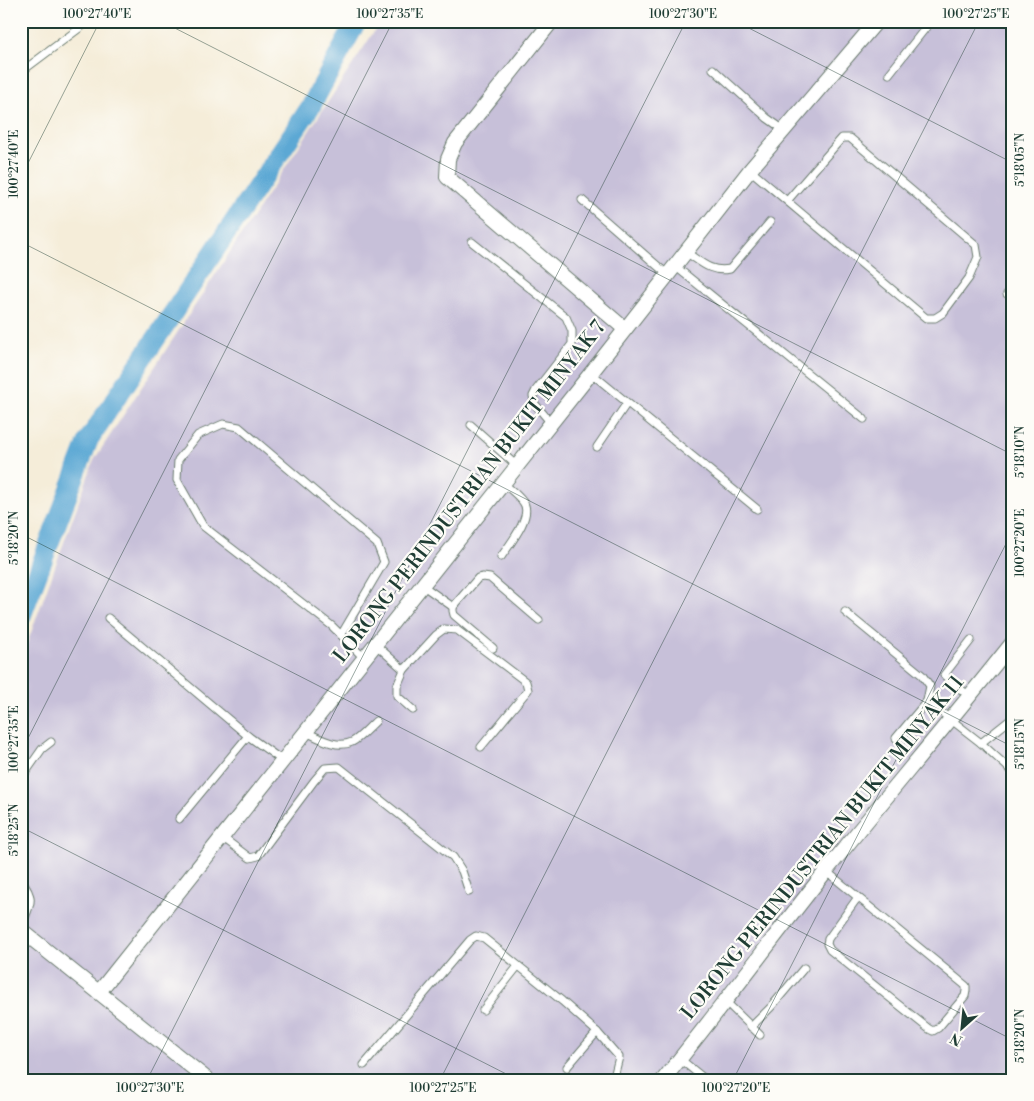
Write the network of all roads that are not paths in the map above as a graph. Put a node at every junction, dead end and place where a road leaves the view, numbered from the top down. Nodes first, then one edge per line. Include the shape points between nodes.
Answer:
1 (89, 21) edge
2 (552, 21) edge
3 (931, 21) edge
4 (1009, 21) edge
5 (872, 23) edge
6 (1013, 25) edge
7 (713, 69) dead end
8 (21, 72) edge
9 (889, 74) dead end
10 (784, 130) junction
11 (750, 170) junction
12 (582, 200) dead end
13 (787, 201) junction
14 (770, 222) dead end
15 (472, 242) dead end
16 (686, 252) junction
17 (671, 270) junction
18 (626, 329) junction
19 (590, 373) junction
20 (627, 403) junction
21 (864, 419) dead end
22 (551, 423) junction
23 (471, 426) dead end
24 (597, 447) dead end
25 (517, 466) junction
26 (503, 483) junction
27 (757, 509) dead end
28 (501, 557) dead end
29 (422, 585) junction
30 (453, 607) junction
31 (845, 612) dead end
32 (108, 618) dead end
33 (539, 620) dead end
34 (341, 635) junction
35 (971, 640) dead end
36 (1013, 642) edge
37 (375, 644) junction
38 (493, 648) dead end
39 (364, 658) junction
40 (404, 670) junction
41 (970, 697) junction
42 (927, 701) junction
43 (413, 710) dead end
44 (951, 719) junction
45 (1010, 720) dead end
46 (376, 721) dead end
47 (306, 732) junction
48 (248, 736) junction
49 (896, 738) dead end
50 (51, 742) dead end
51 (982, 743) junction
52 (481, 746) dead end
53 (283, 761) junction
54 (1013, 772) edge
55 (21, 779) edge
56 (179, 819) dead end
57 (221, 837) junction
58 (826, 871) junction
59 (21, 881) edge
60 (469, 892) dead end
61 (858, 897) junction
62 (21, 926) edge
63 (21, 930) edge
64 (518, 966) junction
65 (804, 968) dead end
66 (99, 992) junction
67 (726, 1002) junction
68 (483, 1010) dead end
69 (751, 1027) junction
70 (597, 1032) junction
71 (760, 1035) dead end
72 (680, 1059) junction
73 (364, 1065) dead end
74 (567, 1067) dead end
75 (208, 1080) edge
76 (610, 1080) edge
77 (663, 1080) edge
78 (706, 1080) edge

1 - 8 lane
2 - 18 street via 455,143 448,160 447,177
3 - 9 lane
4 - 6 lane
5 - 10 street, LORONG PERINDUSTRIAN BUKIT MINYAK 7
7 - 10 lane
10 - 11 street, LORONG PERINDUSTRIAN BUKIT MINYAK 7
11 - 13 lane
11 - 16 street, LORONG PERINDUSTRIAN BUKIT MINYAK 7
12 - 17 lane
13 - 13 lane via 842,138 850,138 976,245 978,257 969,278 943,313 935,318 926,318
14 - 16 lane via 730,269 710,268
15 - 22 lane via 566,317 572,331 572,344 533,396 535,404
16 - 17 street, LORONG PERINDUSTRIAN BUKIT MINYAK 7
17 - 18 street, LORONG PERINDUSTRIAN BUKIT MINYAK 7
17 - 21 lane
18 - 19 street, LORONG PERINDUSTRIAN BUKIT MINYAK 7
19 - 20 lane
19 - 22 street, LORONG PERINDUSTRIAN BUKIT MINYAK 7
20 - 24 lane
20 - 27 lane
22 - 25 street, LORONG PERINDUSTRIAN BUKIT MINYAK 7
23 - 25 lane
25 - 26 street, LORONG PERINDUSTRIAN BUKIT MINYAK 7
26 - 28 lane via 525,503 527,511 525,520
26 - 29 street, LORONG PERINDUSTRIAN BUKIT MINYAK 7
29 - 30 lane
29 - 37 street, LORONG PERINDUSTRIAN BUKIT MINYAK 7
30 - 33 lane via 478,578 490,578
30 - 38 lane via 454,615
31 - 42 lane via 922,675 930,686
32 - 48 lane
34 - 34 lane via 202,526 177,480 178,460 198,435 223,424 239,427 377,544 384,562
34 - 39 lane
35 - 41 lane via 944,675
36 - 41 street, LORONG PERINDUSTRIAN BUKIT MINYAK 11
37 - 39 street, LORONG PERINDUSTRIAN BUKIT MINYAK 7
37 - 40 lane
39 - 47 street, LORONG PERINDUSTRIAN BUKIT MINYAK 7
40 - 43 lane via 397,686 397,696
40 - 52 lane via 436,635 444,629 457,630 526,682 528,690
41 - 44 street, LORONG PERINDUSTRIAN BUKIT MINYAK 11
42 - 44 lane
42 - 49 lane
44 - 51 lane
44 - 58 street, LORONG PERINDUSTRIAN BUKIT MINYAK 11
45 - 51 lane
46 - 47 lane via 352,742 340,745
47 - 53 street, LORONG PERINDUSTRIAN BUKIT MINYAK 7
48 - 53 lane
48 - 56 lane
50 - 55 lane via 42,749
51 - 54 lane
53 - 57 street, LORONG PERINDUSTRIAN BUKIT MINYAK 7
57 - 60 lane via 250,858 258,856 325,768 340,767 453,857
57 - 66 street, LORONG PERINDUSTRIAN BUKIT MINYAK 7
58 - 61 lane
58 - 67 street, LORONG PERINDUSTRIAN BUKIT MINYAK 11
59 - 62 lane via 31,901
61 - 61 lane via 828,939 830,950 933,1031 965,996 966,986
63 - 66 street
64 - 68 lane
64 - 70 lane
64 - 73 lane via 484,938 476,936
65 - 69 lane
66 - 75 street
67 - 69 lane
67 - 72 street, LORONG PERINDUSTRIAN BUKIT MINYAK 11
69 - 71 lane
70 - 74 lane
70 - 76 lane via 619,1057
72 - 77 street, LORONG PERINDUSTRIAN BUKIT MINYAK 11
72 - 78 lane

